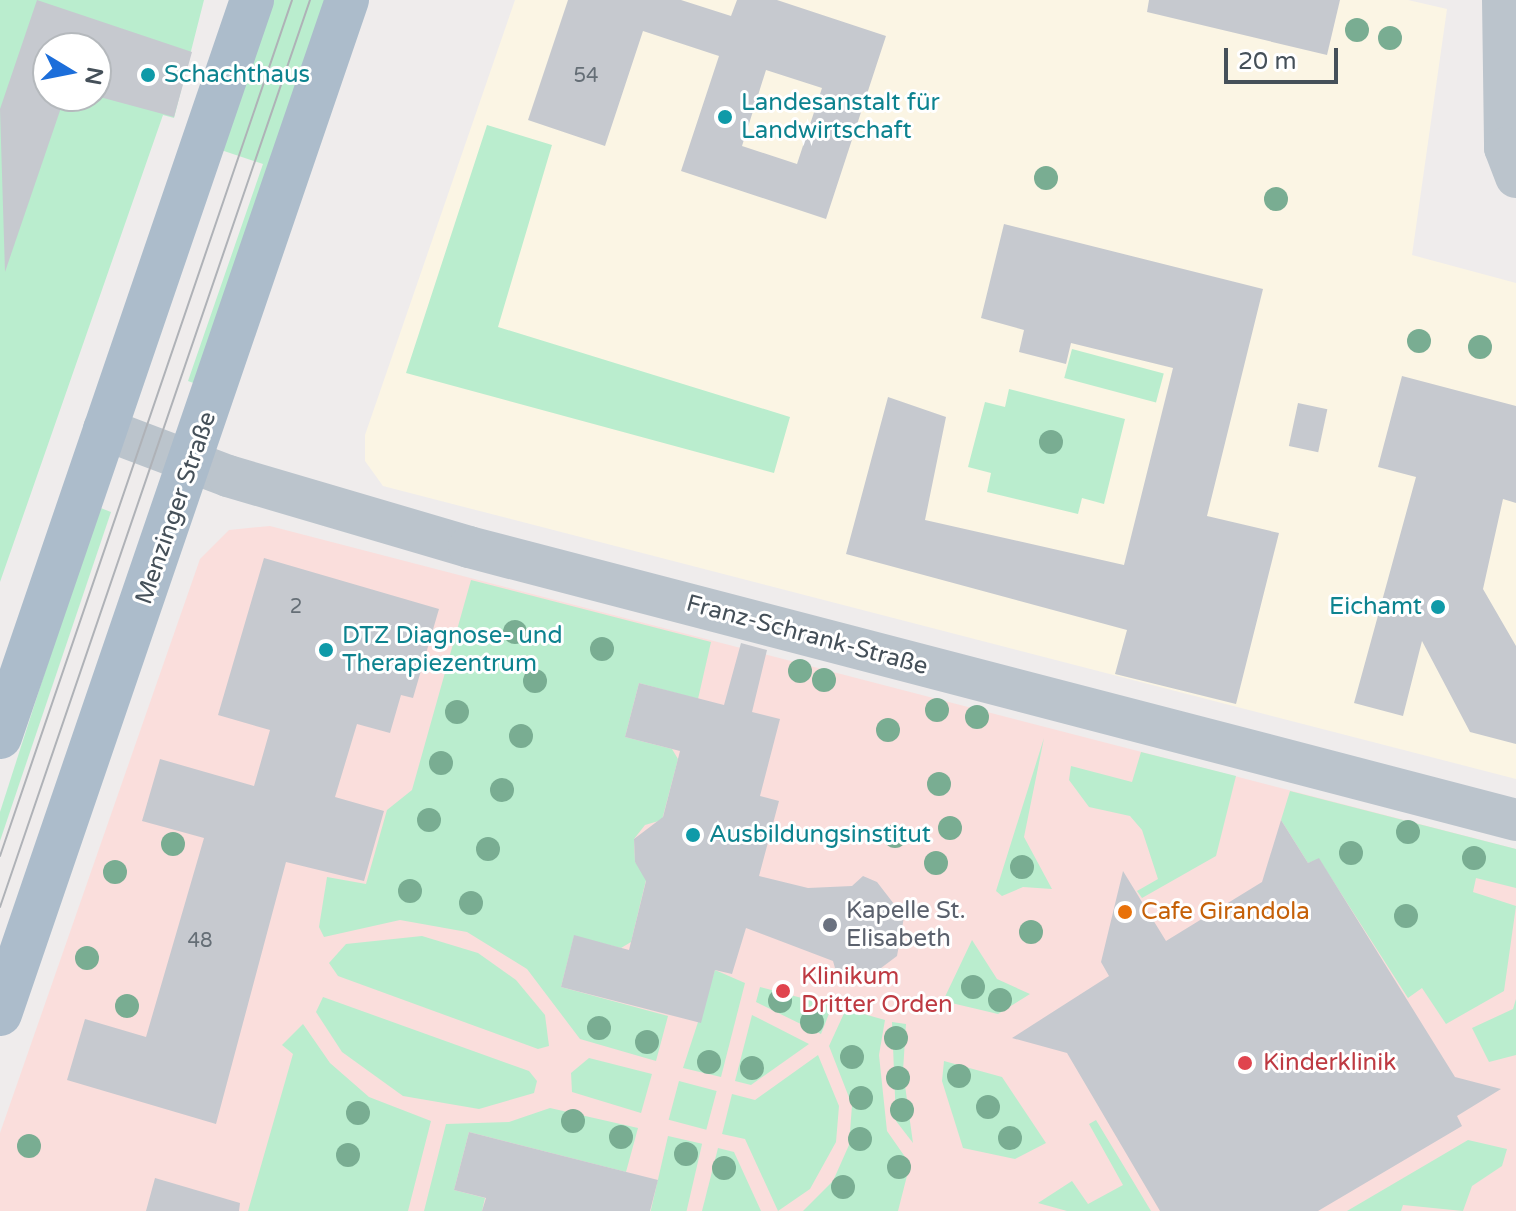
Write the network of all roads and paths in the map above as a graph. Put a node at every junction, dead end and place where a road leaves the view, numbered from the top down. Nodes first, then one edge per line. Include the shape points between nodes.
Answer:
1 (252, 0) edge
2 (347, 0) edge
3 (1503, 0) edge
4 (1516, 177) edge
5 (104, 429) junction
6 (193, 462) junction
7 (0, 737) edge
8 (1516, 820) edge
9 (0, 1014) edge

1 - 5 main road
2 - 6 main road, Menzinger Straße
3 - 4 street via 1505,148
5 - 6 street, Franz-Schrank-Straße
5 - 7 main road
6 - 8 street, Franz-Schrank-Straße via 469,547
6 - 9 main road, Menzinger Straße

